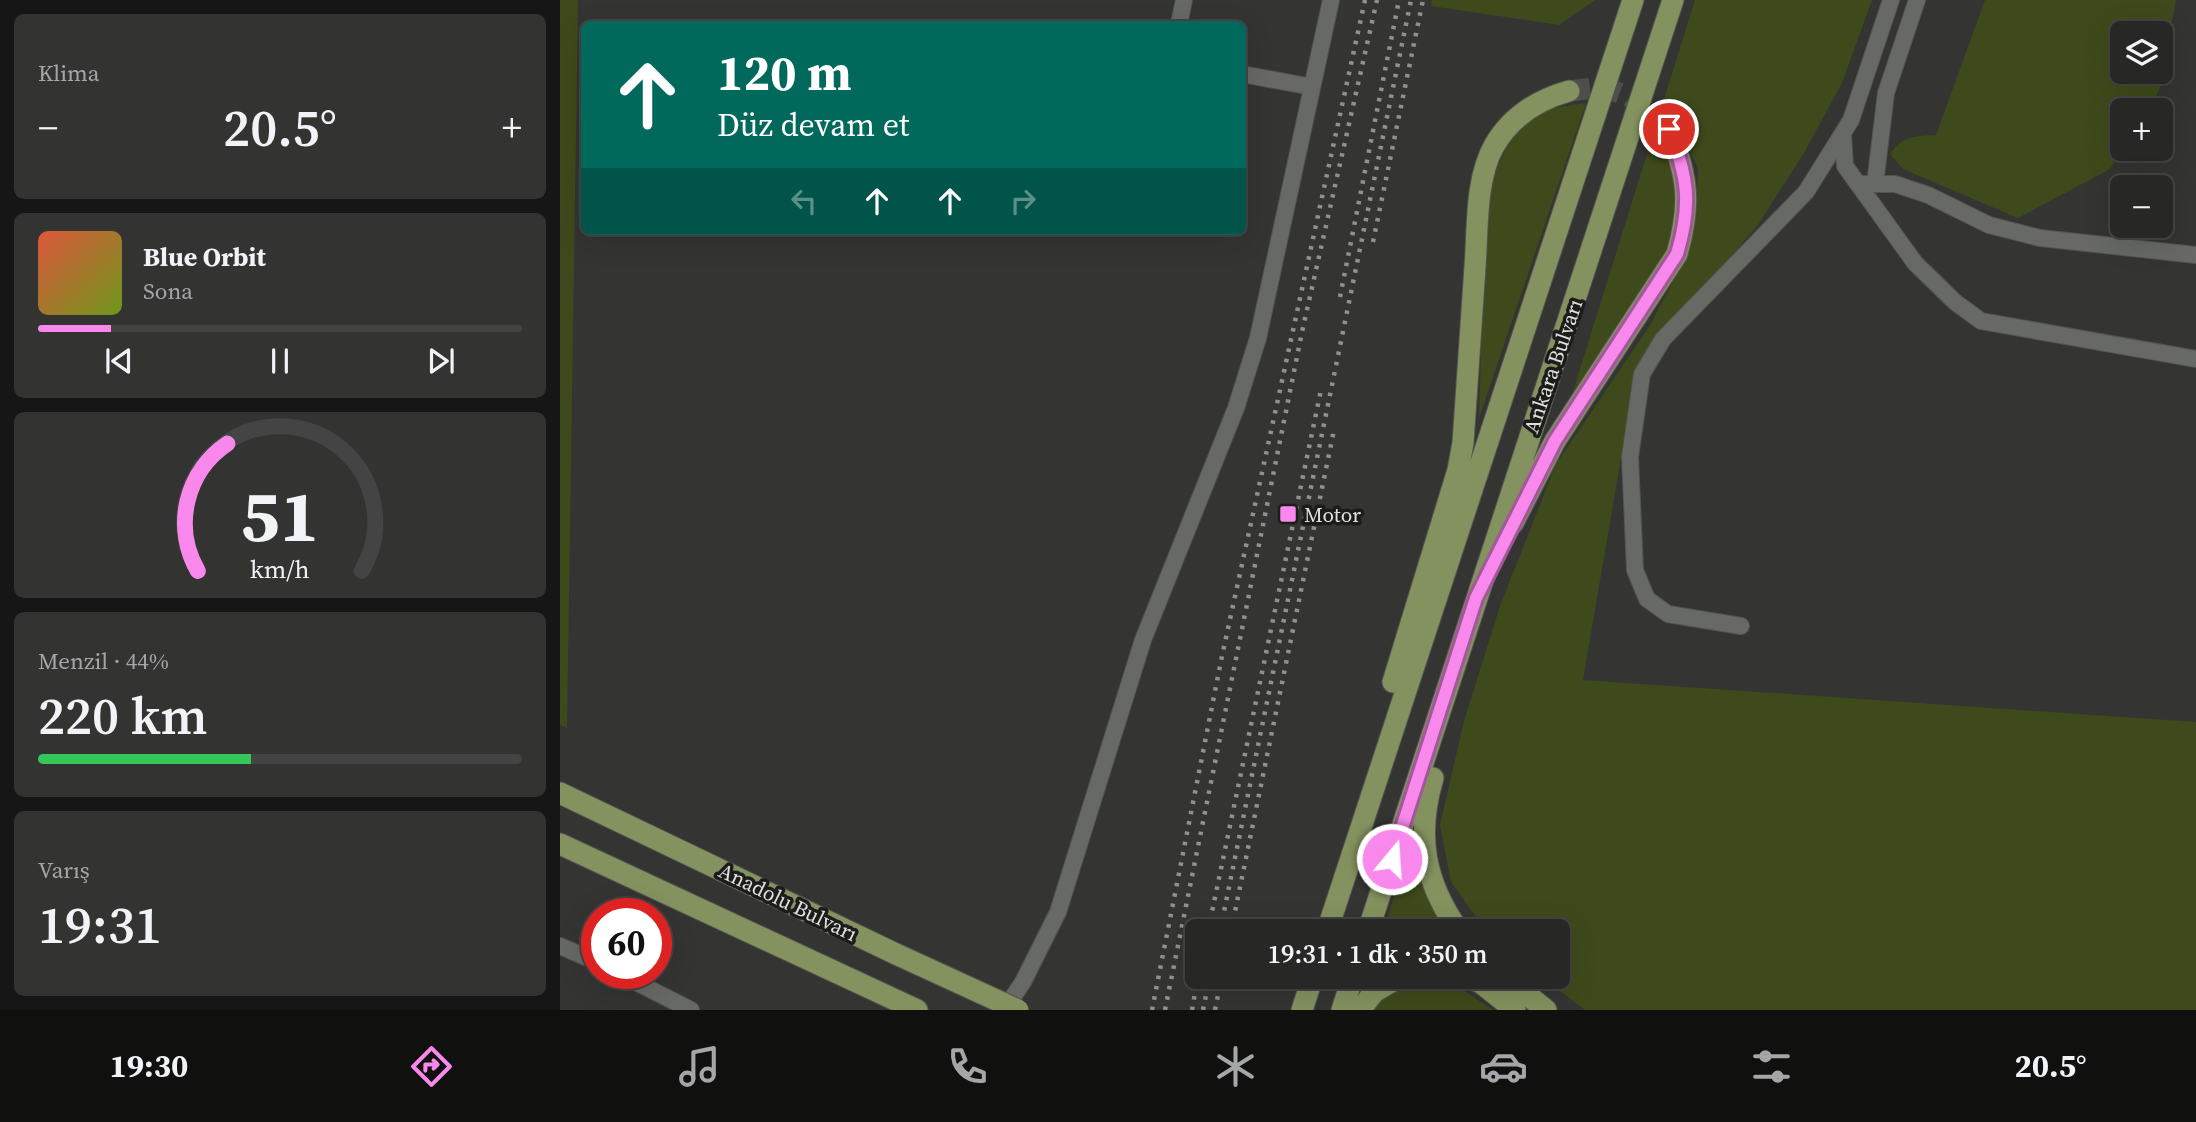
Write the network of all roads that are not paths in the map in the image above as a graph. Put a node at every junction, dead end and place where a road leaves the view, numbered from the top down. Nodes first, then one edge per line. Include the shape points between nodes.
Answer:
1 (1184, 0) edge
2 (1331, 0) edge
3 (1633, 0) edge
4 (1674, 0) edge
5 (1891, 0) edge
6 (1917, 0) edge
7 (1180, 21) edge
8 (1246, 75) edge
9 (1312, 87) junction
10 (1569, 91) tunnel mouth
11 (1669, 129) tunnel mouth
12 (1843, 135) junction
13 (1867, 184) junction
14 (2196, 255) edge
15 (2196, 359) edge
16 (1476, 598) junction
17 (1741, 626) dead end
18 (1380, 768) junction
19 (560, 793) edge
20 (560, 844) edge
21 (1331, 919) edge
22 (1372, 919) edge
23 (1453, 919) edge
24 (560, 946) edge
25 (581, 955) edge
26 (650, 989) edge
27 (1309, 989) edge
28 (1349, 989) edge
29 (1379, 989) edge
30 (1489, 989) edge
31 (1520, 989) edge
32 (691, 1010) edge
33 (917, 1010) edge
34 (1004, 1010) edge
35 (1018, 1010) edge
36 (1302, 1010) edge
37 (1342, 1010) edge
38 (1360, 1010) edge
39 (1515, 1010) edge
40 (1546, 1010) edge

1 - 7 street
2 - 9 street
3 - 18 main road, Ankara Bulvarı
4 - 16 main road, Ankara Bulvarı
5 - 12 street
6 - 13 street via 1886,93
8 - 9 street
9 - 34 street via 1258,338 1236,408 1143,640 1058,912
10 - 18 main road via 1524,111 1502,133 1487,165 1463,443 1394,679
11 - 16 main road via 1688,200 1677,254 1555,441
12 - 13 street via 1845,166
12 - 17 street via 1805,192 1663,339 1642,374 1630,457 1635,570 1647,599 1668,614
13 - 14 street via 1895,184 1989,225 2040,238
13 - 15 street via 1915,263 1982,321
16 - 22 main road, Ankara Bulvarı
16 - 23 main road via 1473,651 1422,821 1430,871
18 - 21 main road, Ankara Bulvarı
19 - 35 main road, Anadolu Bulvarı, bridge
20 - 33 main road, Anadolu Bulvarı
24 - 25 street
26 - 32 street
27 - 36 main road
28 - 37 main road
29 - 38 main road
30 - 39 main road
31 - 40 main road

